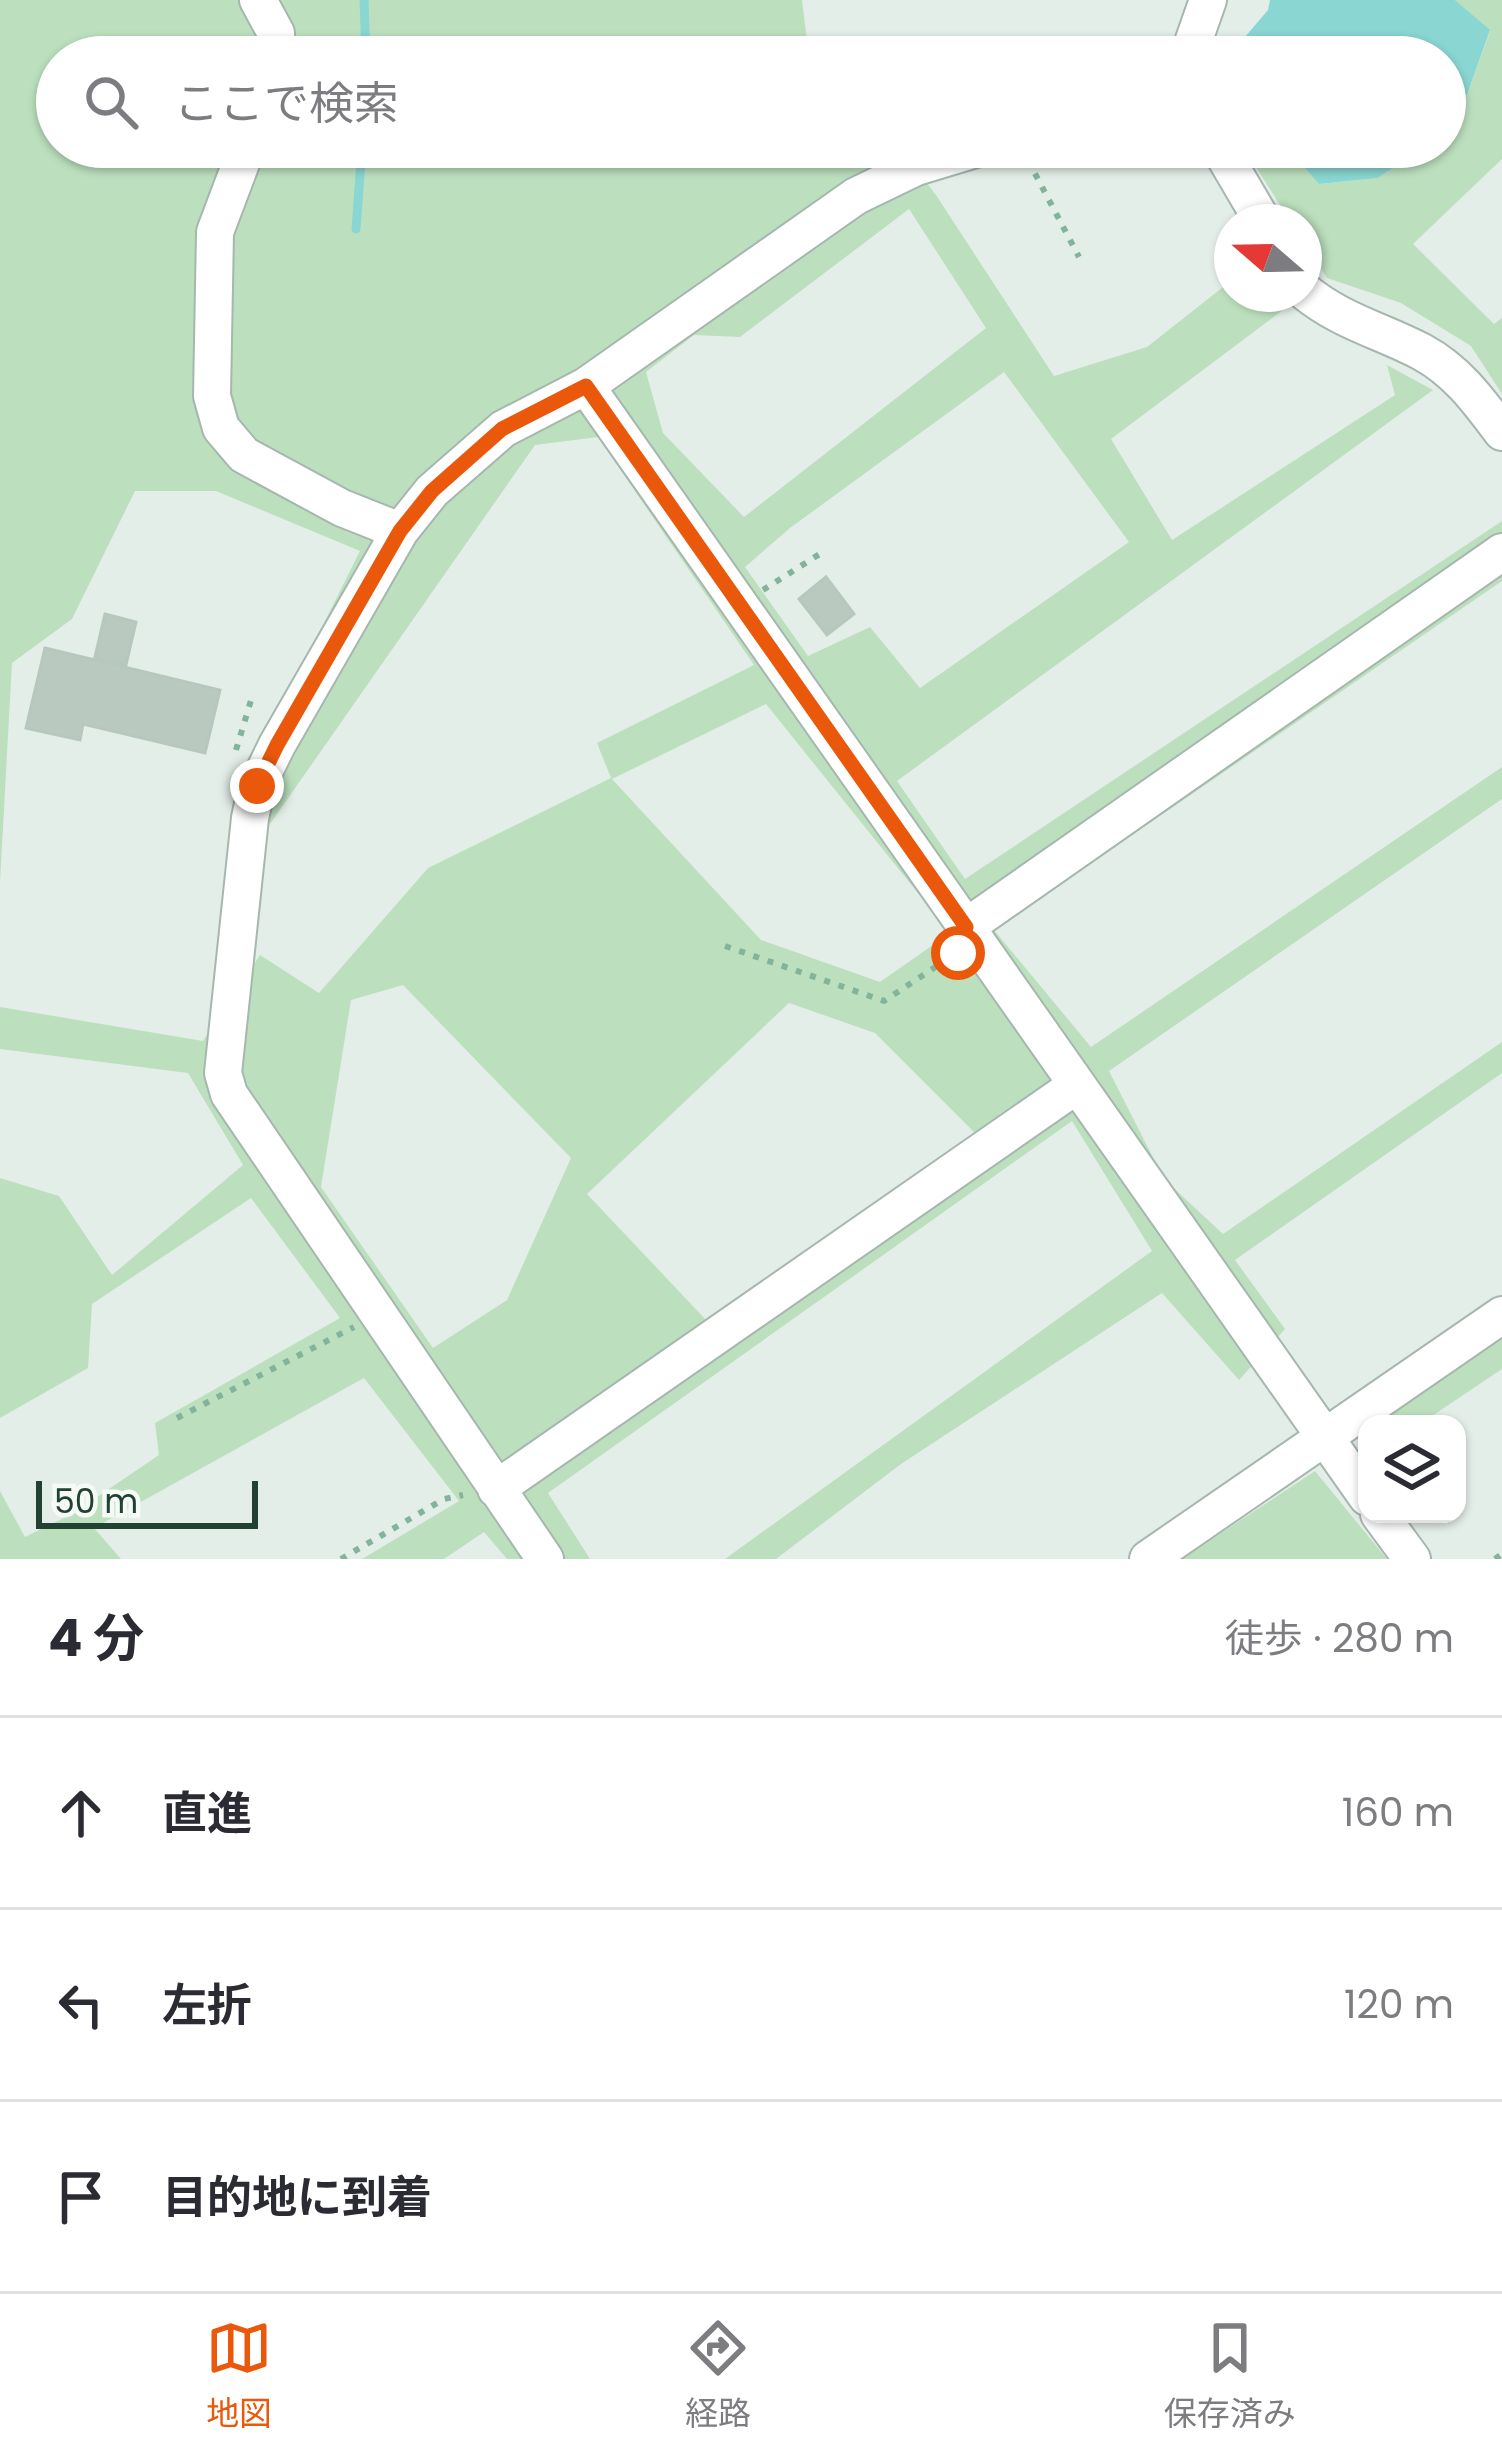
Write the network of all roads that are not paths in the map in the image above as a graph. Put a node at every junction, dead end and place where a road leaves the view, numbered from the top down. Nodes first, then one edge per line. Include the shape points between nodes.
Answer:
1 (258, 0) edge
2 (1208, 0) edge
3 (276, 36) edge
4 (1195, 36) edge
5 (239, 168) edge
6 (914, 168) edge
7 (1231, 168) edge
8 (1252, 204) edge
9 (1322, 306) edge
10 (586, 386) junction
11 (1502, 432) edge
12 (400, 531) junction
13 (1502, 551) edge
14 (966, 927) junction
15 (1077, 1084) junction
16 (1502, 1315) edge
17 (1324, 1437) junction
18 (1358, 1484) edge
19 (496, 1489) junction
20 (1386, 1523) edge
21 (544, 1559) edge
22 (1148, 1559) edge
23 (1412, 1559) edge

1 - 3 street
2 - 4 street
5 - 12 street via 214,232 212,396 221,428 244,455
6 - 10 street via 856,196
7 - 8 street
9 - 11 street via 1424,353 1465,383
10 - 12 street via 502,429
10 - 14 street
12 - 19 street via 257,786 223,1073
13 - 14 street
14 - 15 street
15 - 17 street
15 - 19 street
16 - 17 street
17 - 18 street
17 - 22 street
19 - 21 street
20 - 23 street

